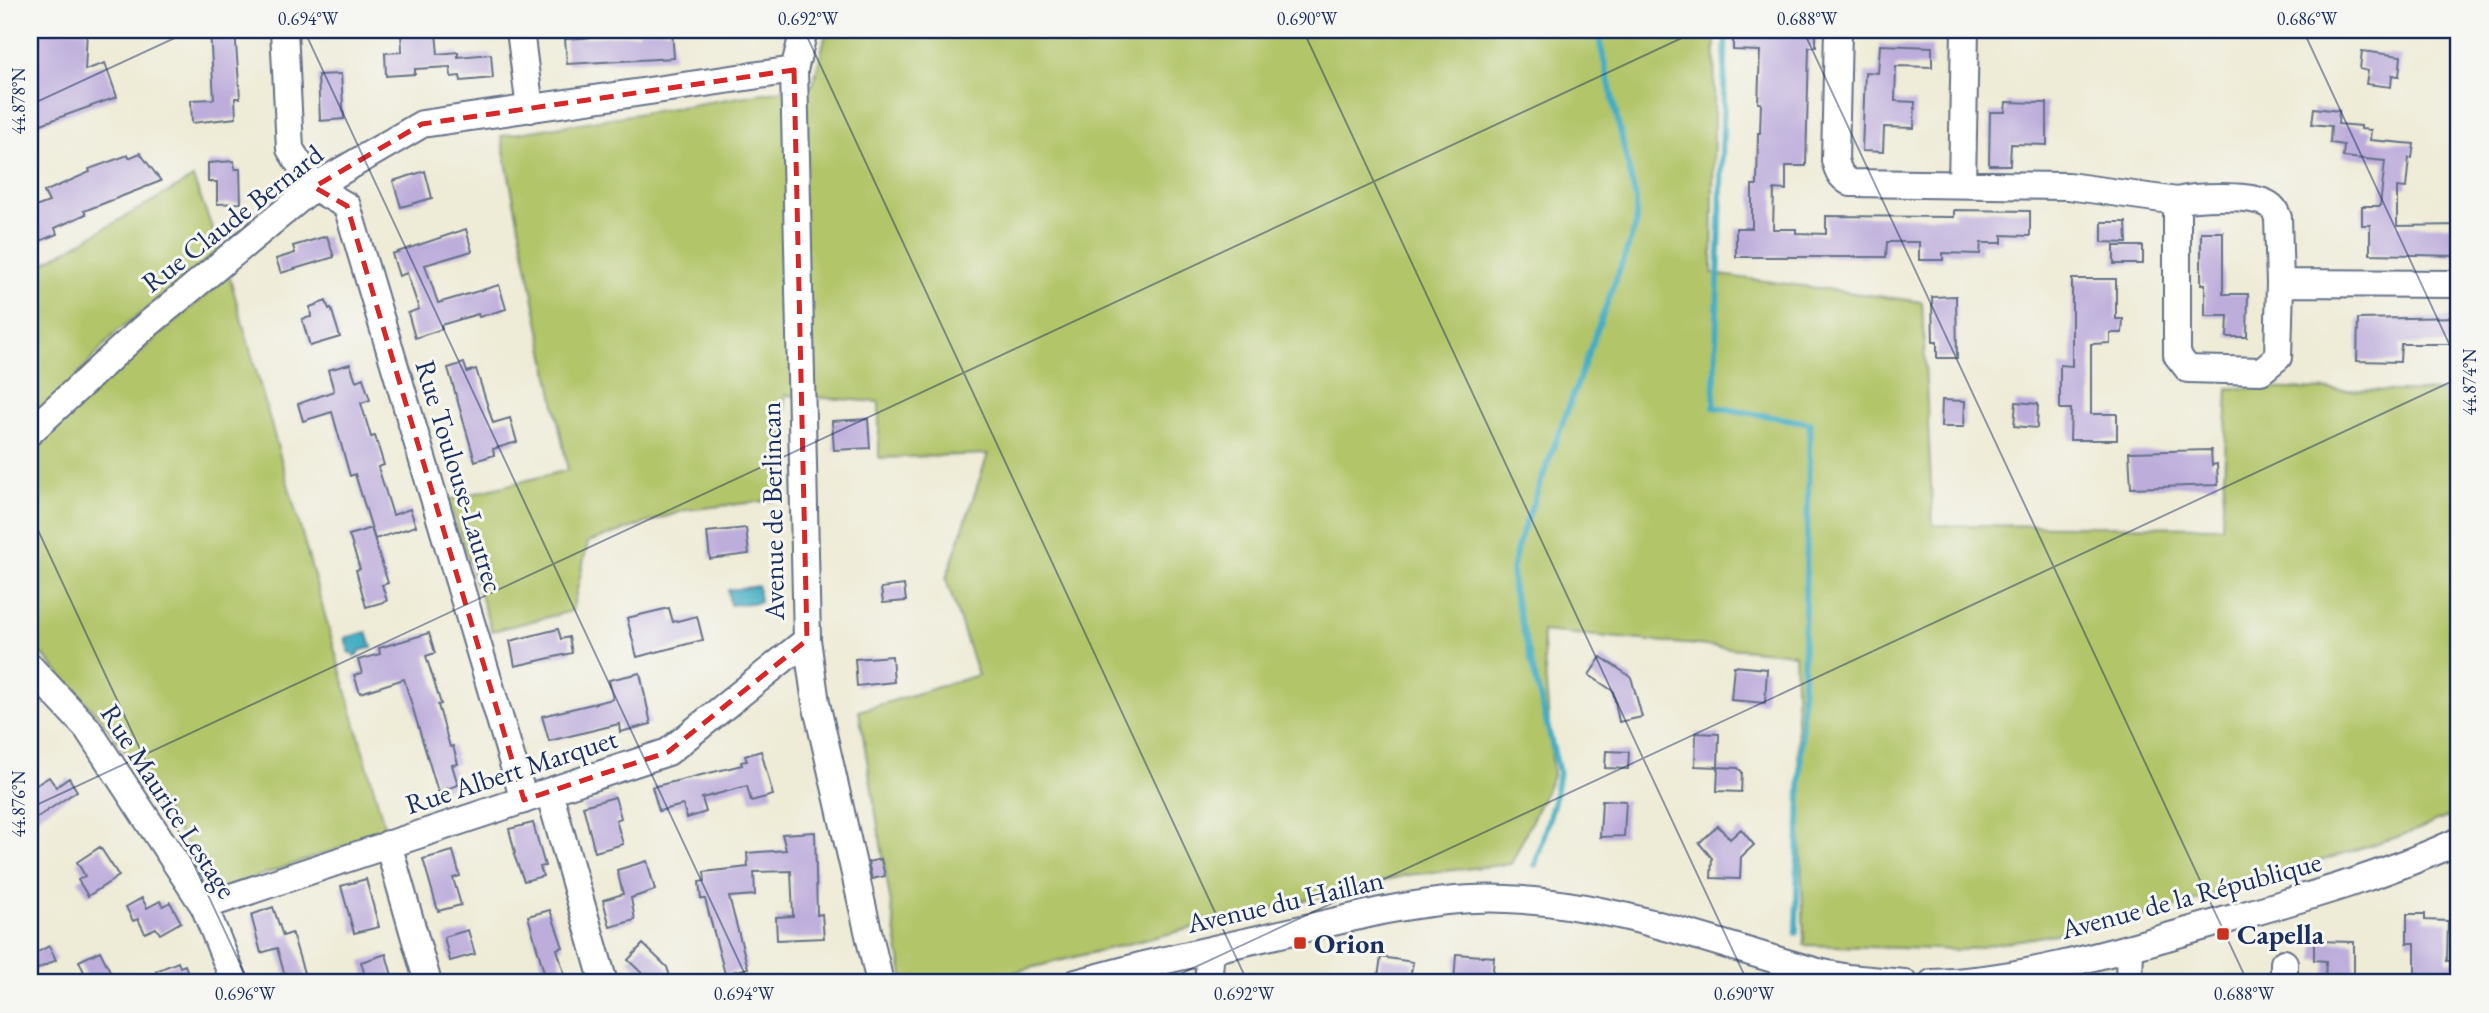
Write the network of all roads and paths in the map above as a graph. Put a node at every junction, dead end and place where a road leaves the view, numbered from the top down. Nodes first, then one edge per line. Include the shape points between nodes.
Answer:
1 (284, 30) edge
2 (520, 30) edge
3 (804, 30) edge
4 (1838, 30) edge
5 (1965, 30) edge
6 (794, 70) junction
7 (530, 110) junction
8 (1962, 184) junction
9 (314, 187) junction
10 (2177, 201) junction
11 (2280, 283) junction
12 (2459, 284) edge
13 (30, 432) edge
14 (807, 640) junction
15 (30, 667) edge
16 (549, 792) junction
17 (524, 800) junction
18 (2459, 841) edge
19 (388, 844) junction
20 (204, 906) junction
21 (2130, 948) junction
22 (1211, 950) junction
23 (235, 983) edge
24 (428, 983) edge
25 (604, 983) edge
26 (880, 983) edge
27 (1076, 983) edge
28 (1209, 983) edge
29 (1904, 983) edge
30 (1932, 983) edge
31 (2129, 983) edge

1 - 9 street via 290,149
2 - 7 street
3 - 6 street, Avenue de Berlincan
4 - 8 street via 1835,160 1843,178 1851,183
5 - 8 street
6 - 7 street, Rue Claude Bernard
6 - 14 street, Avenue de Berlincan
7 - 9 street, Rue Claude Bernard via 422,124
8 - 10 street via 2068,186
9 - 13 street, Rue Claude Bernard via 141,330
9 - 17 street, Rue Toulouse-Lautrec via 347,206
10 - 11 street via 2193,197 2266,202 2278,218
10 - 11 street via 2177,355 2188,369 2261,371 2278,357
11 - 12 street
14 - 16 street, Rue Albert Marquet via 668,752
14 - 26 street, Avenue de Berlincan via 816,703
15 - 20 street, Rue Maurice Lestage via 87,728
16 - 17 street, Rue Albert Marquet
16 - 25 street
17 - 19 street, Rue Albert Marquet
18 - 21 street, Avenue de la République via 2384,873
19 - 20 street, Rue Albert Marquet
19 - 24 street
20 - 23 street, Rue Maurice Lestage
21 - 30 street, Avenue de la République via 1978,980
21 - 31 street
22 - 27 street, Avenue du Haillan
22 - 28 street
22 - 29 street, Avenue du Haillan via 1414,905 1510,899 1603,912 1818,972

